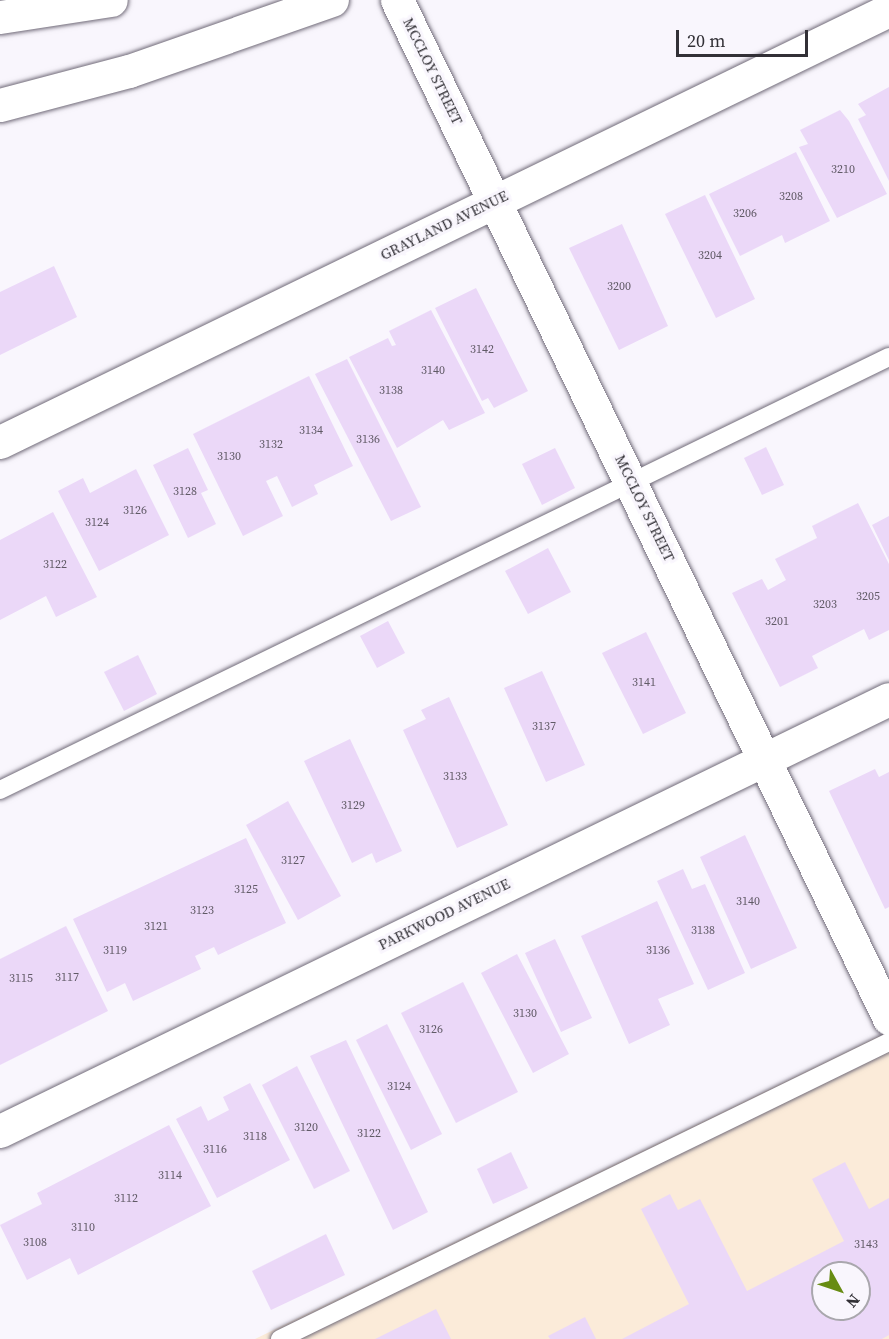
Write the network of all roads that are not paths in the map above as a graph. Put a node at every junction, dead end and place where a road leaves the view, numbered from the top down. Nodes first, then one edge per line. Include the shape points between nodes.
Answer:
1 (111, 0) edge
2 (332, 0) edge
3 (397, 0) edge
4 (889, 10) edge
5 (0, 17) edge
6 (0, 105) edge
7 (495, 200) junction
8 (889, 357) edge
9 (0, 442) edge
10 (632, 482) junction
11 (889, 699) edge
12 (766, 758) junction
13 (0, 790) edge
14 (889, 1018) edge
15 (889, 1042) edge
16 (0, 1131) edge
17 (280, 1339) edge

1 - 5 main road
2 - 6 main road via 129,71
3 - 7 main road, MCCLOY STREET
4 - 7 main road, GRAYLAND AVENUE
7 - 9 main road, GRAYLAND AVENUE
7 - 10 main road, MCCLOY STREET
8 - 10 lane
10 - 12 main road, MCCLOY STREET
10 - 13 lane
11 - 12 main road, PARKWOOD AVENUE
12 - 14 main road, MCCLOY STREET
12 - 16 main road, PARKWOOD AVENUE
15 - 17 lane

